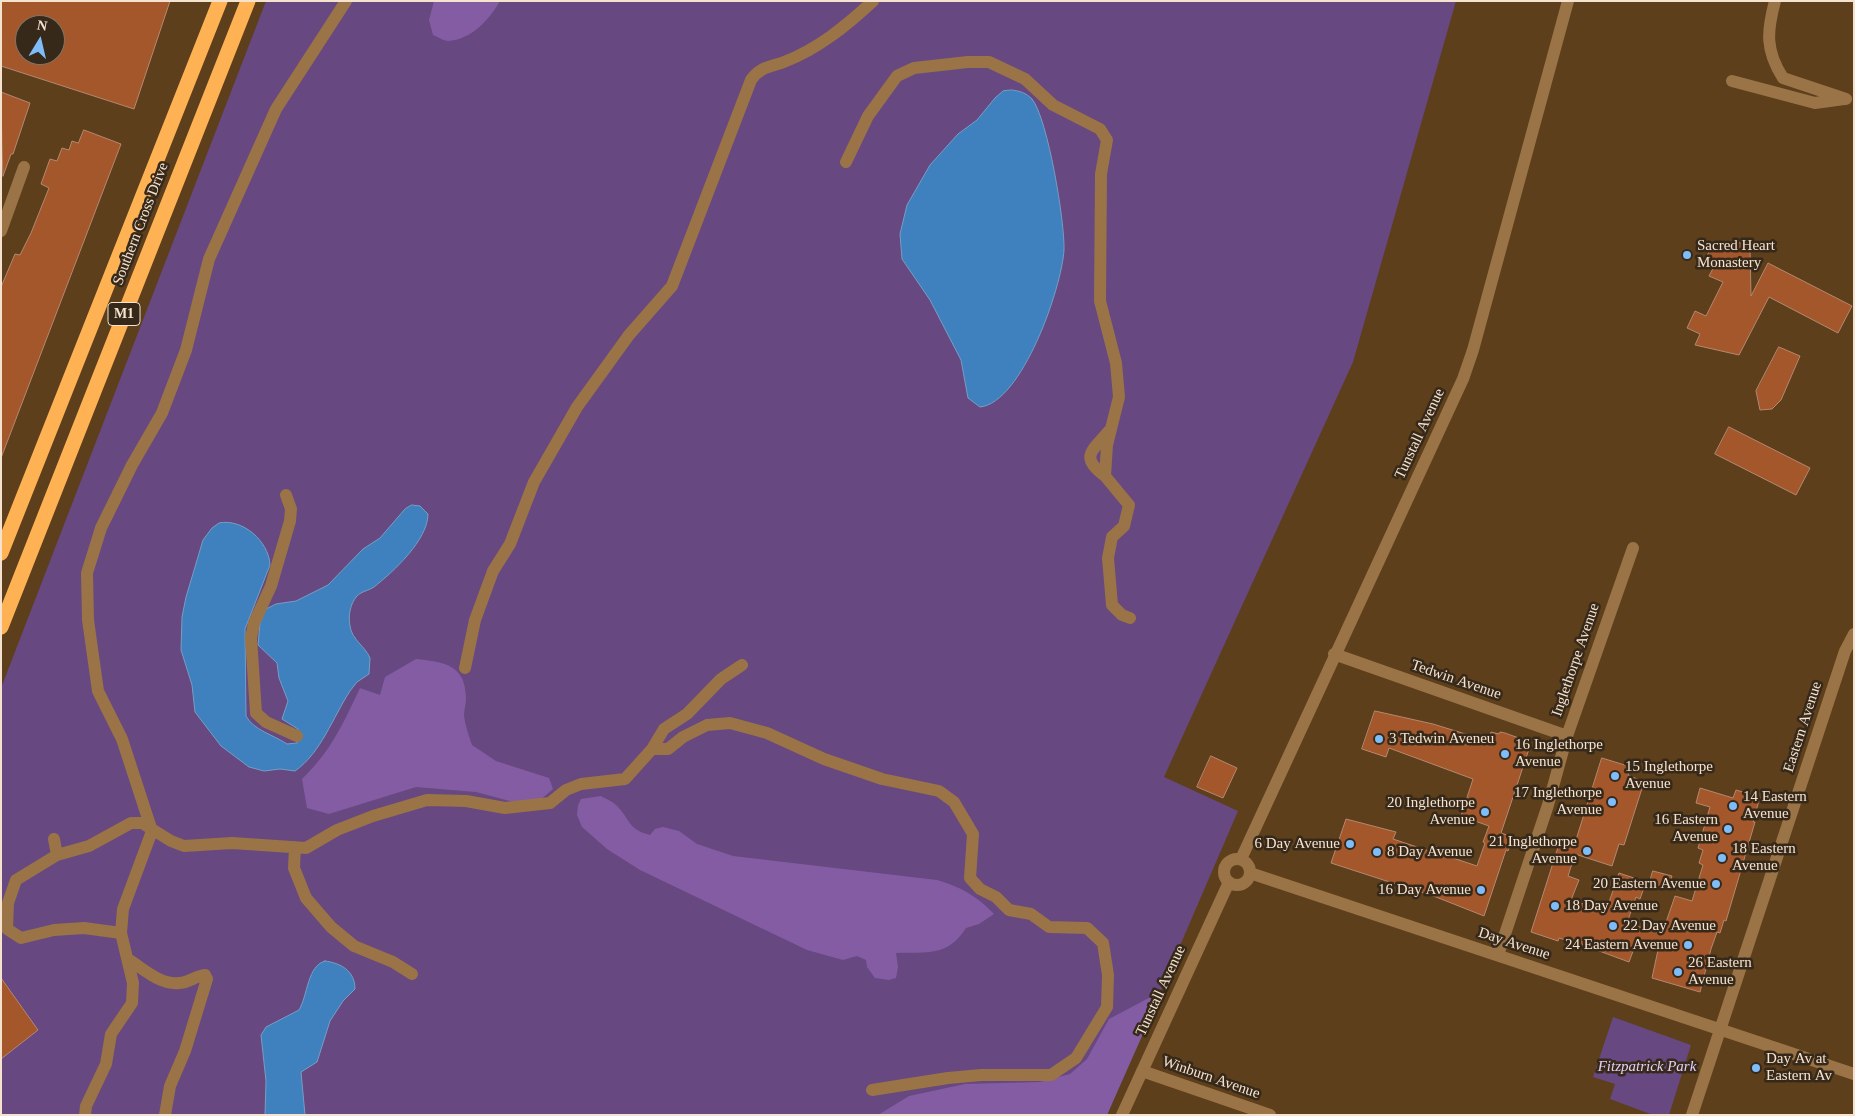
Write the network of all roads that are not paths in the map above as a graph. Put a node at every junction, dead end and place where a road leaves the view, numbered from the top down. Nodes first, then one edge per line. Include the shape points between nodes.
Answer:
1 (220, 1) edge
2 (248, 1) edge
3 (346, 1) edge
4 (873, 1) edge
5 (1568, 1) edge
6 (1775, 1) edge
7 (1732, 81) dead end
8 (1850, 99) edge
9 (846, 162) dead end
10 (24, 167) dead end
11 (1, 231) edge
12 (286, 495) dead end
13 (1633, 548) dead end
14 (1, 553) edge
15 (1130, 618) dead end
16 (1, 627) edge
17 (1854, 634) edge
18 (1334, 654) junction
19 (742, 665) dead end
20 (465, 668) dead end
21 (297, 736) dead end
22 (1567, 736) junction
23 (652, 749) junction
24 (152, 831) junction
25 (54, 839) dead end
26 (295, 847) junction
27 (57, 854) junction
28 (1241, 859) junction
29 (1250, 873) junction
30 (1229, 882) junction
31 (121, 933) junction
32 (1498, 955) junction
33 (129, 960) junction
34 (412, 974) dead end
35 (1721, 1030) junction
36 (1142, 1072) junction
37 (1854, 1074) edge
38 (872, 1090) dead end
39 (85, 1115) edge
40 (165, 1115) edge
41 (1122, 1115) edge
42 (1270, 1115) edge
43 (1692, 1115) edge

1 - 14 highway, Southern Cross Drive / M1
2 - 16 highway, Southern Cross Drive / M1
3 - 24 street via 276,109 210,260 186,350 162,413 101,528 87,573 88,620 98,691 122,739
4 - 20 street via 853,20 807,53 757,71 751,80 672,286 629,335 577,407 534,482 475,620
5 - 18 street, Tunstall Avenue via 1463,379
6 - 8 street via 1768,28 1769,46 1782,78
7 - 8 street via 1815,103
9 - 15 street via 868,116 891,84 897,76 914,68 989,62 1025,79 1052,105 1100,129 1106,140 1100,182 1100,301 1116,363 1118,397 1110,429 1105,476 1129,505 1124,526 1112,536 1108,558 1112,605
10 - 11 street
12 - 21 street via 291,509 290,521 271,586 252,630 251,650 256,713 266,722
13 - 22 street, Inglethorpe Avenue
17 - 35 street, Eastern Avenue via 1845,651
18 - 22 street, Tedwin Avenue
18 - 28 street, Tunstall Avenue
19 - 23 street via 721,679 687,714 664,729
22 - 32 street, Inglethorpe Avenue via 1548,805
23 - 26 street via 625,779 580,784 550,802 505,808 466,801 427,800 336,830 306,848
23 - 38 street via 668,749 683,737 707,726 730,723 767,733 882,779 939,791 954,802 973,834 970,878 980,889 996,897 1009,910 1030,914 1050,926 1087,928 1103,943 1108,975 1107,1007 1076,1058 1051,1075 981,1075
24 - 26 street via 184,846 232,843
24 - 27 street via 142,823 131,823 89,846
24 - 31 street via 123,909
25 - 27 street
26 - 34 street via 294,868 306,898 331,928 354,946 393,962
27 - 31 street via 16,880 8,904 7,929 21,938 54,930 84,928
28 - 29 street via 1248,864
28 - 30 street via 1231,860 1224,868
29 - 30 street via 1242,884
29 - 32 street, Day Avenue
30 - 36 street, Tunstall Avenue
31 - 33 street
32 - 35 street, Day Avenue
33 - 39 street via 132,1003 111,1034 106,1064 86,1106
33 - 40 street via 156,979 177,984 191,981 198,975 207,979 185,1051 170,1086
35 - 37 street, Day Avenue
35 - 43 street, Eastern Avenue
36 - 41 street, Tunstall Avenue
36 - 42 street, Winburn Avenue

